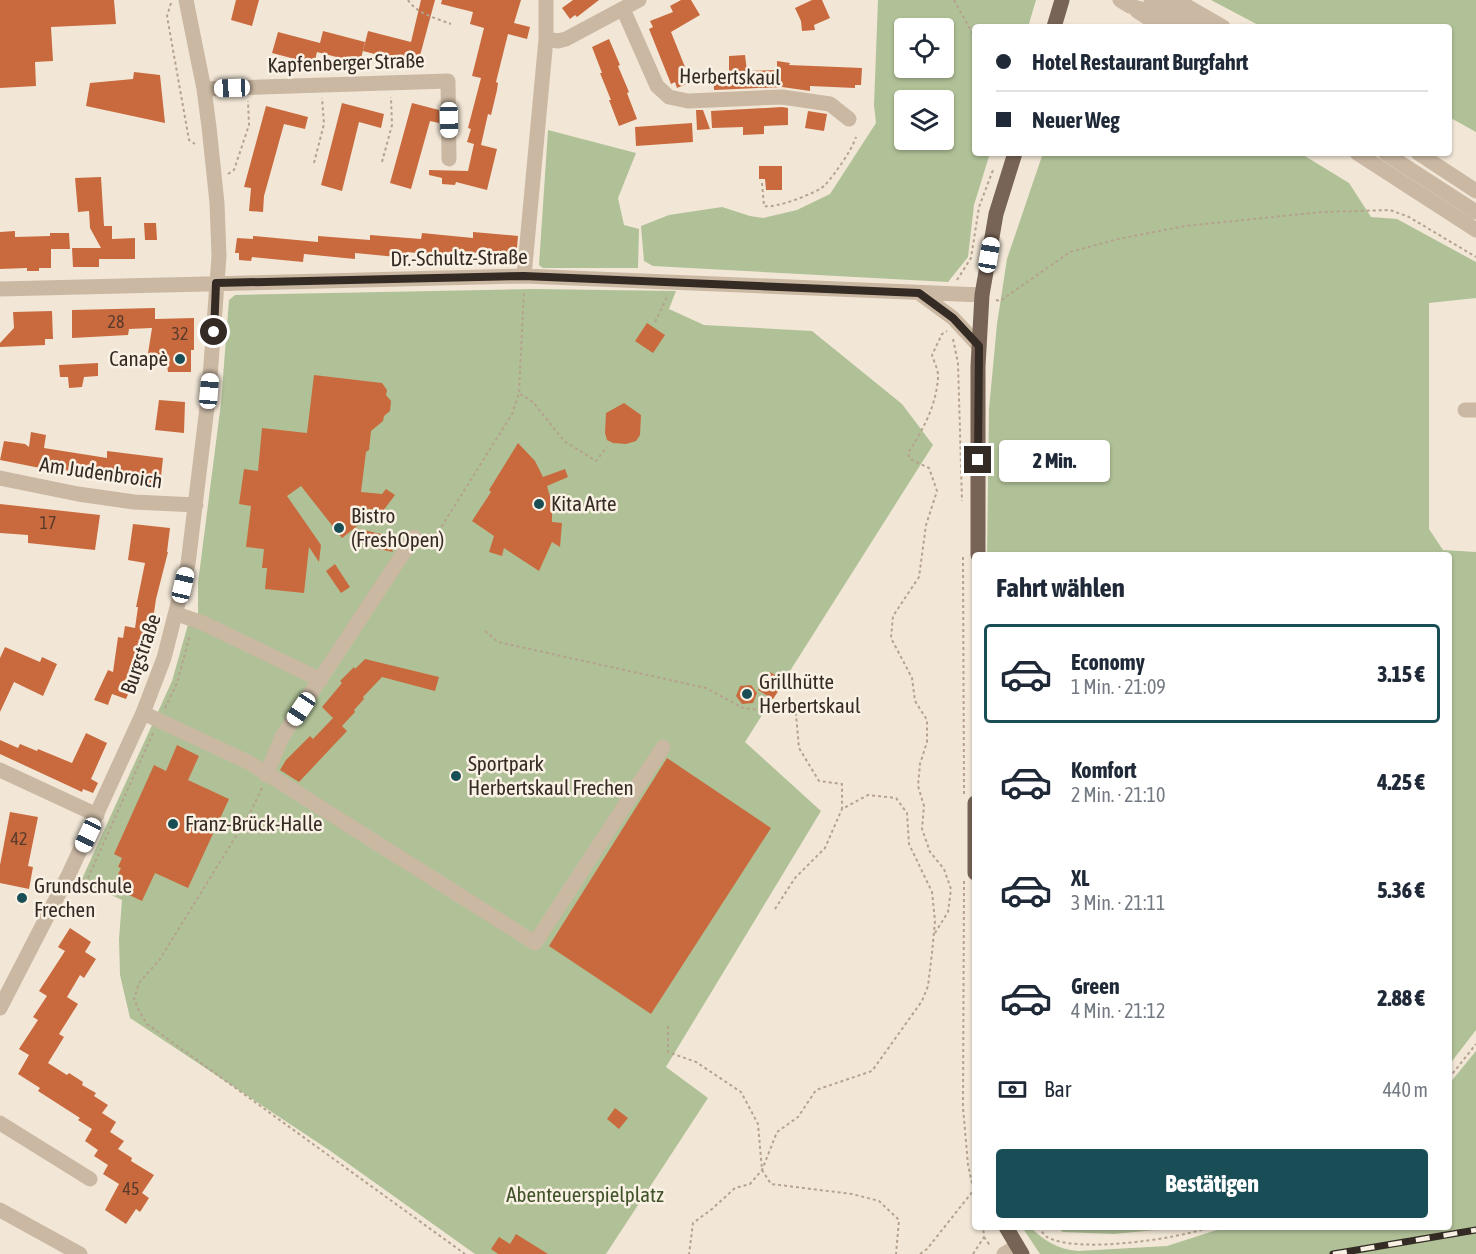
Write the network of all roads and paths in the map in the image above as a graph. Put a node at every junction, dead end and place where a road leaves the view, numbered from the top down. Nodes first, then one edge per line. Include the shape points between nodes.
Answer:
1 (172, 0) edge
2 (187, 0) edge
3 (408, 0) edge
4 (546, 0) edge
5 (639, 0) edge
6 (954, 0) edge
7 (1062, 0) edge
8 (1176, 0) edge
9 (1125, 3) edge
10 (1151, 5) edge
11 (1190, 8) junction
12 (623, 9) junction
13 (1178, 22) edge
14 (451, 24) dead end
15 (1055, 24) edge
16 (1157, 24) edge
17 (1218, 24) edge
18 (972, 33) edge
19 (546, 39) junction
20 (391, 82) junction
21 (321, 85) junction
22 (248, 87) junction
23 (204, 89) junction
24 (849, 119) dead end
25 (856, 137) dead end
26 (201, 148) dead end
27 (1014, 156) edge
28 (1363, 156) edge
29 (1375, 156) edge
30 (1390, 156) edge
31 (1406, 156) edge
32 (1423, 156) edge
33 (449, 159) dead end
34 (382, 162) dead end
35 (314, 163) dead end
36 (995, 164) dead end
37 (226, 176) dead end
38 (762, 183) dead end
39 (1476, 191) edge
40 (1476, 202) edge
41 (1476, 212) edge
42 (1476, 222) edge
43 (1476, 230) edge
44 (1476, 257) edge
45 (524, 276) junction
46 (669, 282) junction
47 (216, 283) junction
48 (0, 289) edge
49 (919, 293) junction
50 (954, 295) junction
51 (982, 295) junction
52 (655, 322) dead end
53 (953, 323) junction
54 (979, 346) junction
55 (519, 393) junction
56 (607, 447) dead end
57 (0, 478) edge
58 (196, 505) junction
59 (962, 510) dead end
60 (414, 537) dead end
61 (432, 542) dead end
62 (978, 552) edge
63 (963, 556) dead end
64 (177, 614) junction
65 (194, 620) junction
66 (485, 631) dead end
67 (321, 680) junction
68 (143, 713) junction
69 (159, 721) junction
70 (663, 747) dead end
71 (0, 770) edge
72 (266, 775) junction
73 (969, 804) edge
74 (842, 809) junction
75 (97, 815) junction
76 (970, 874) edge
77 (80, 881) dead end
78 (775, 909) dead end
79 (934, 935) junction
80 (0, 1008) edge
81 (668, 1026) dead end
82 (1476, 1044) edge
83 (1452, 1074) edge
84 (0, 1123) edge
85 (762, 1170) junction
86 (90, 1179) dead end
87 (972, 1186) edge
88 (972, 1192) edge
89 (0, 1210) edge
90 (983, 1230) edge
91 (1007, 1230) edge
92 (1041, 1230) edge
93 (1202, 1230) edge
94 (984, 1237) junction
95 (1014, 1252) edge
96 (80, 1254) edge
97 (465, 1254) edge
98 (689, 1254) edge
99 (896, 1254) edge
100 (920, 1254) edge
101 (974, 1254) edge
102 (996, 1254) edge

1 - 26 path via 167,16 189,140
2 - 23 street
3 - 14 path via 422,13
4 - 19 street
5 - 12 street
6 - 18 path
7 - 15 main road
8 - 11 street
9 - 10 street
9 - 16 street
10 - 11 street
10 - 13 street
11 - 17 street
12 - 19 street via 566,39
12 - 24 street, Herbertskaul via 657,86 669,97 688,101 782,97 830,104
19 - 45 street
20 - 21 street, Kapfenberger Straße
20 - 33 street, Kapfenberger Straße via 448,81
20 - 34 path via 392,125
21 - 22 street, Kapfenberger Straße
21 - 35 path via 324,124
22 - 23 street, Kapfenberger Straße
22 - 37 path via 249,126 234,170
23 - 47 street via 217,203
25 - 38 path via 824,187 767,207
27 - 51 main road via 996,214
28 - 43 street
29 - 42 street
30 - 41 street
31 - 40 street
32 - 39 street
36 - 50 path via 979,207 971,258 957,280
44 - 51 path via 1390,210 1322,212 1185,226 1118,239 1070,252 1000,301
45 - 46 street, Dr.-Schultz-Straße
45 - 47 street, Dr.-Schultz-Straße
45 - 55 path
46 - 49 street, Dr.-Schultz-Straße
46 - 52 path
47 - 48 street, Dr.-Schultz-Straße
47 - 58 street, Burgstraße via 212,361
49 - 50 street, Dr.-Schultz-Straße
49 - 53 street
50 - 51 street, Dr.-Schultz-Straße
51 - 54 main road
53 - 54 street
53 - 59 path via 958,363
53 - 79 path via 942,334 932,355 938,376 930,413 908,453 910,459 929,468 936,490 926,525 919,577 893,616 891,638 912,678 915,701 927,720 918,786 924,806 922,829 951,889 948,912
54 - 62 main road
55 - 56 path via 533,402 564,441 596,461
55 - 61 path via 512,414
57 - 58 street, Am Judenbroich via 134,502
58 - 64 street, Burgstraße
60 - 67 street
63 - 73 path
64 - 65 street
64 - 68 street, Burgstraße
65 - 67 street
65 - 69 path via 177,683
66 - 74 path via 498,642 706,688 743,708 796,714 799,748 819,781 842,784
67 - 72 street via 282,737
68 - 69 street
68 - 75 street, Burgstraße
69 - 72 street via 250,763
69 - 77 path via 87,880
70 - 72 street via 535,943
71 - 75 street
72 - 97 path via 249,815 160,959 139,983 134,999 147,1024
73 - 76 main road
74 - 78 path via 825,848 795,878
74 - 79 path via 868,795 896,798 907,813 909,844 932,892
75 - 80 street, Burgstraße
76 - 87 path via 963,1107
79 - 85 path via 928,986 922,1001 872,1071 816,1090 798,1117 777,1132
81 - 85 path via 668,1053 696,1062 741,1092 758,1124
82 - 83 path
84 - 86 street
85 - 98 path via 750,1184 735,1188 693,1223
85 - 99 path via 771,1184 879,1201 899,1220
88 - 100 path
89 - 96 street
90 - 94 path
91 - 95 main road
92 - 93 path via 1066,1245 1096,1248 1185,1236
94 - 101 path
94 - 102 path

